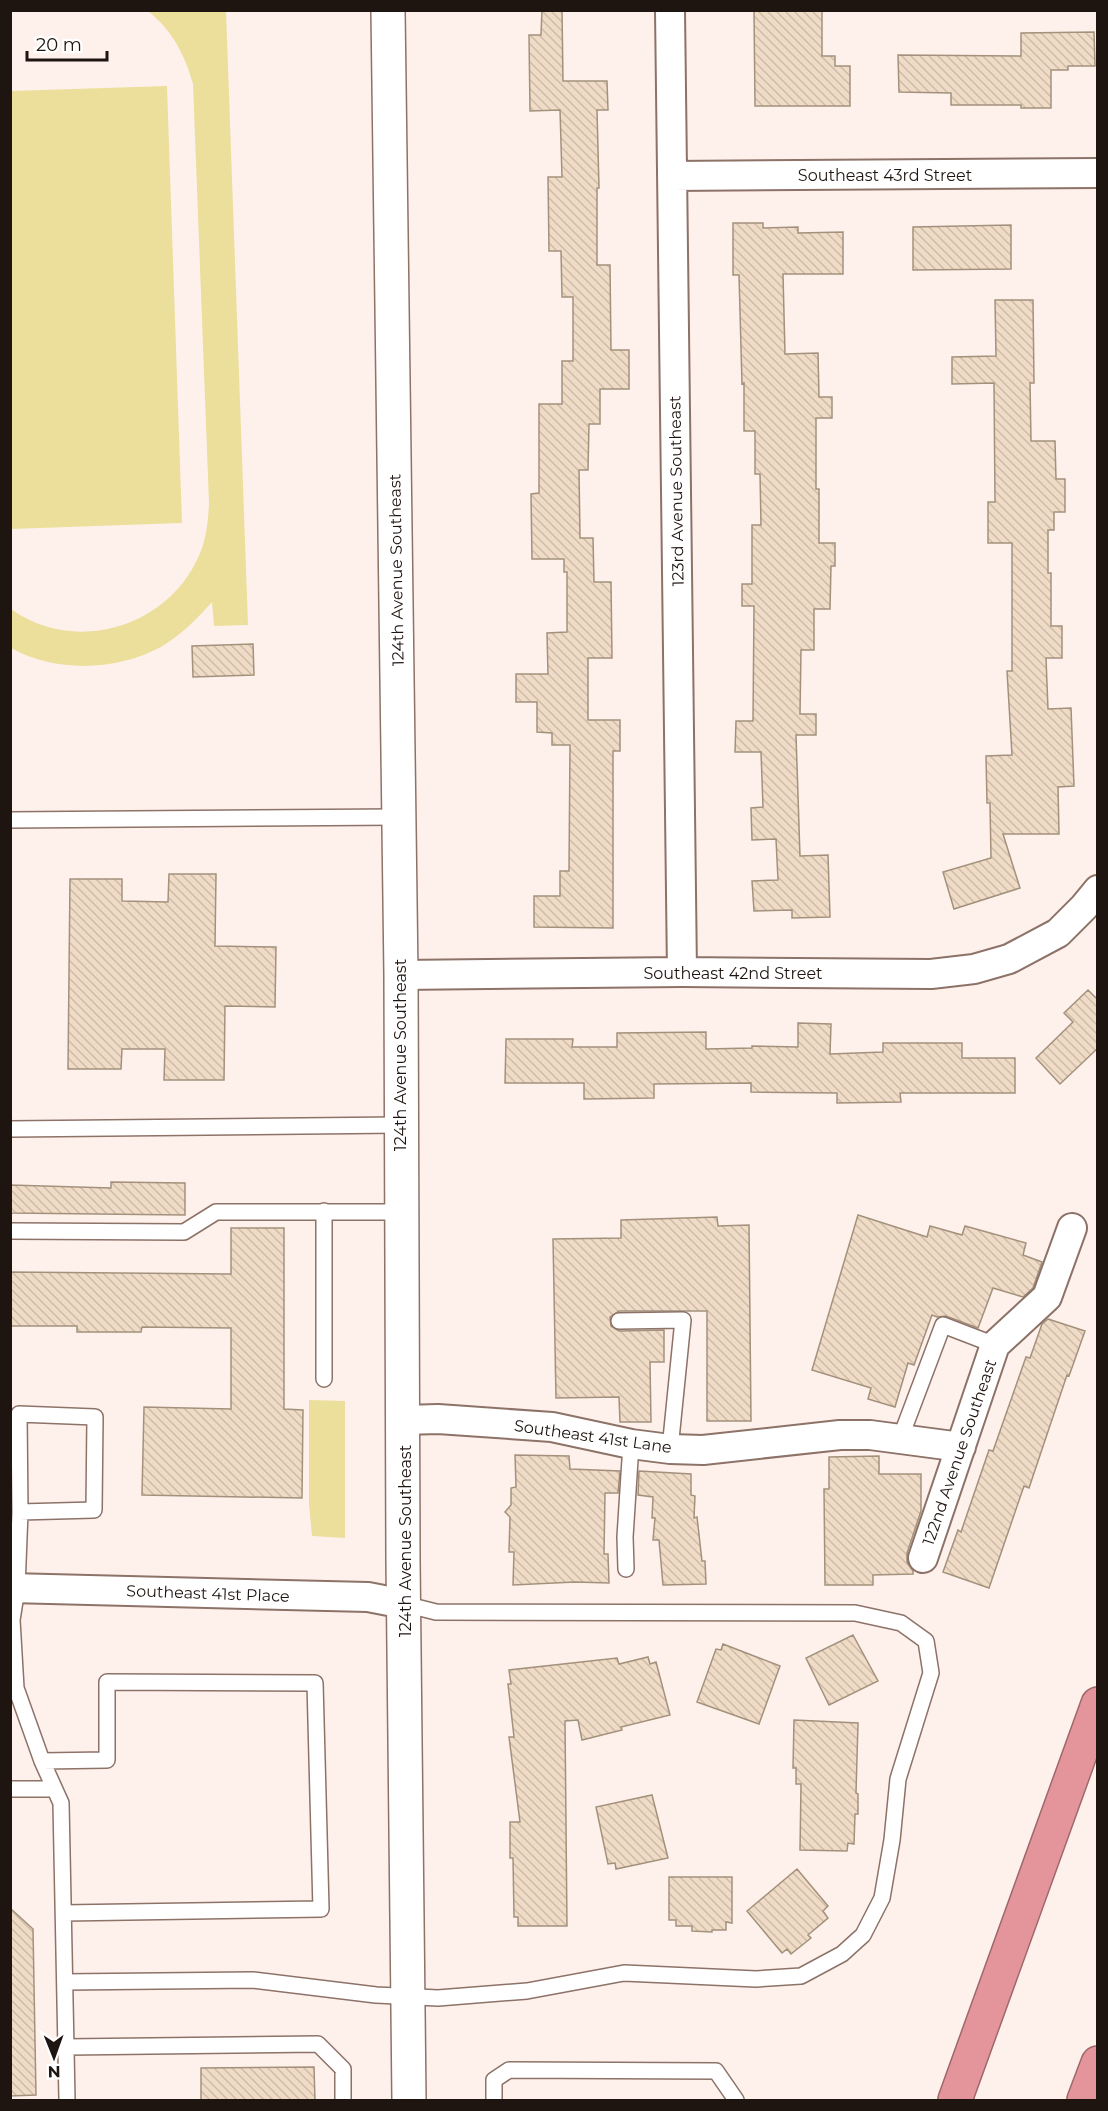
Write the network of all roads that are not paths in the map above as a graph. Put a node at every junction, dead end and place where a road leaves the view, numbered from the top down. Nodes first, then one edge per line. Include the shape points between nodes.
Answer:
1 (388, 10) edge
2 (670, 10) edge
3 (1098, 173) edge
4 (672, 176) junction
5 (399, 817) junction
6 (10, 820) edge
7 (1098, 890) edge
8 (682, 972) junction
9 (401, 975) junction
10 (400, 1125) junction
11 (10, 1129) edge
12 (324, 1211) junction
13 (401, 1212) junction
14 (1072, 1228) dead end
15 (10, 1231) edge
16 (619, 1321) dead end
17 (995, 1345) junction
18 (324, 1379) dead end
19 (15, 1413) edge
20 (404, 1419) junction
21 (900, 1439) junction
22 (631, 1444) junction
23 (961, 1447) junction
24 (670, 1449) junction
25 (20, 1512) junction
26 (923, 1558) dead end
27 (626, 1569) dead end
28 (14, 1588) edge
29 (404, 1604) junction
30 (1098, 1704) edge
31 (42, 1761) junction
32 (10, 1789) edge
33 (54, 1789) junction
34 (64, 1913) junction
35 (65, 1982) junction
36 (409, 1997) junction
37 (67, 2047) junction
38 (67, 2100) edge
39 (343, 2100) edge
40 (409, 2100) edge
41 (494, 2100) edge
42 (736, 2100) edge
43 (955, 2100) edge

1 - 5 street, 124th Avenue Southeast
2 - 4 street, 123rd Avenue Southeast
3 - 4 street, Southeast 43rd Street
4 - 8 street, 123rd Avenue Southeast
5 - 6 lane
5 - 9 street, 124th Avenue Southeast
7 - 8 street, Southeast 42nd Street via 1058,933 1009,959 974,969 931,974
8 - 9 street, Southeast 42nd Street
9 - 10 street, 124th Avenue Southeast
10 - 11 lane
10 - 13 street, 124th Avenue Southeast
12 - 13 lane
12 - 15 lane via 216,1212 184,1232
12 - 18 lane
13 - 20 street, 124th Avenue Southeast
14 - 17 street, 122nd Avenue Southeast via 1047,1297
16 - 24 lane via 683,1320
17 - 21 lane via 943,1325
17 - 23 street, 122nd Avenue Southeast
19 - 25 lane
19 - 25 lane via 95,1417 94,1510
20 - 22 street, Southeast 41st Lane via 552,1427
20 - 29 street, 124th Avenue Southeast
21 - 23 street, Southeast 41st Lane
21 - 24 street, Southeast 41st Lane via 840,1434 703,1450
22 - 24 street, Southeast 41st Lane
22 - 27 lane
23 - 26 street, 122nd Avenue Southeast
25 - 28 lane
28 - 29 street, Southeast 41st Place via 368,1597
28 - 31 lane via 16,1688
29 - 36 street, 124th Avenue Southeast
29 - 36 lane via 436,1612 855,1613 901,1623 926,1641 931,1673 898,1779 882,1898 863,1935 842,1954 801,1976 756,1979 624,1973 527,1991
30 - 43 highway
31 - 33 lane
31 - 34 lane via 107,1760 107,1682 315,1683 321,1908
32 - 33 lane
33 - 34 lane via 61,1803
34 - 35 lane
35 - 36 lane via 253,1980
35 - 37 lane
36 - 40 street, 124th Avenue Southeast
37 - 38 lane
37 - 39 lane via 318,2044 343,2069
41 - 42 lane via 494,2080 509,2070 520,2070 716,2071

